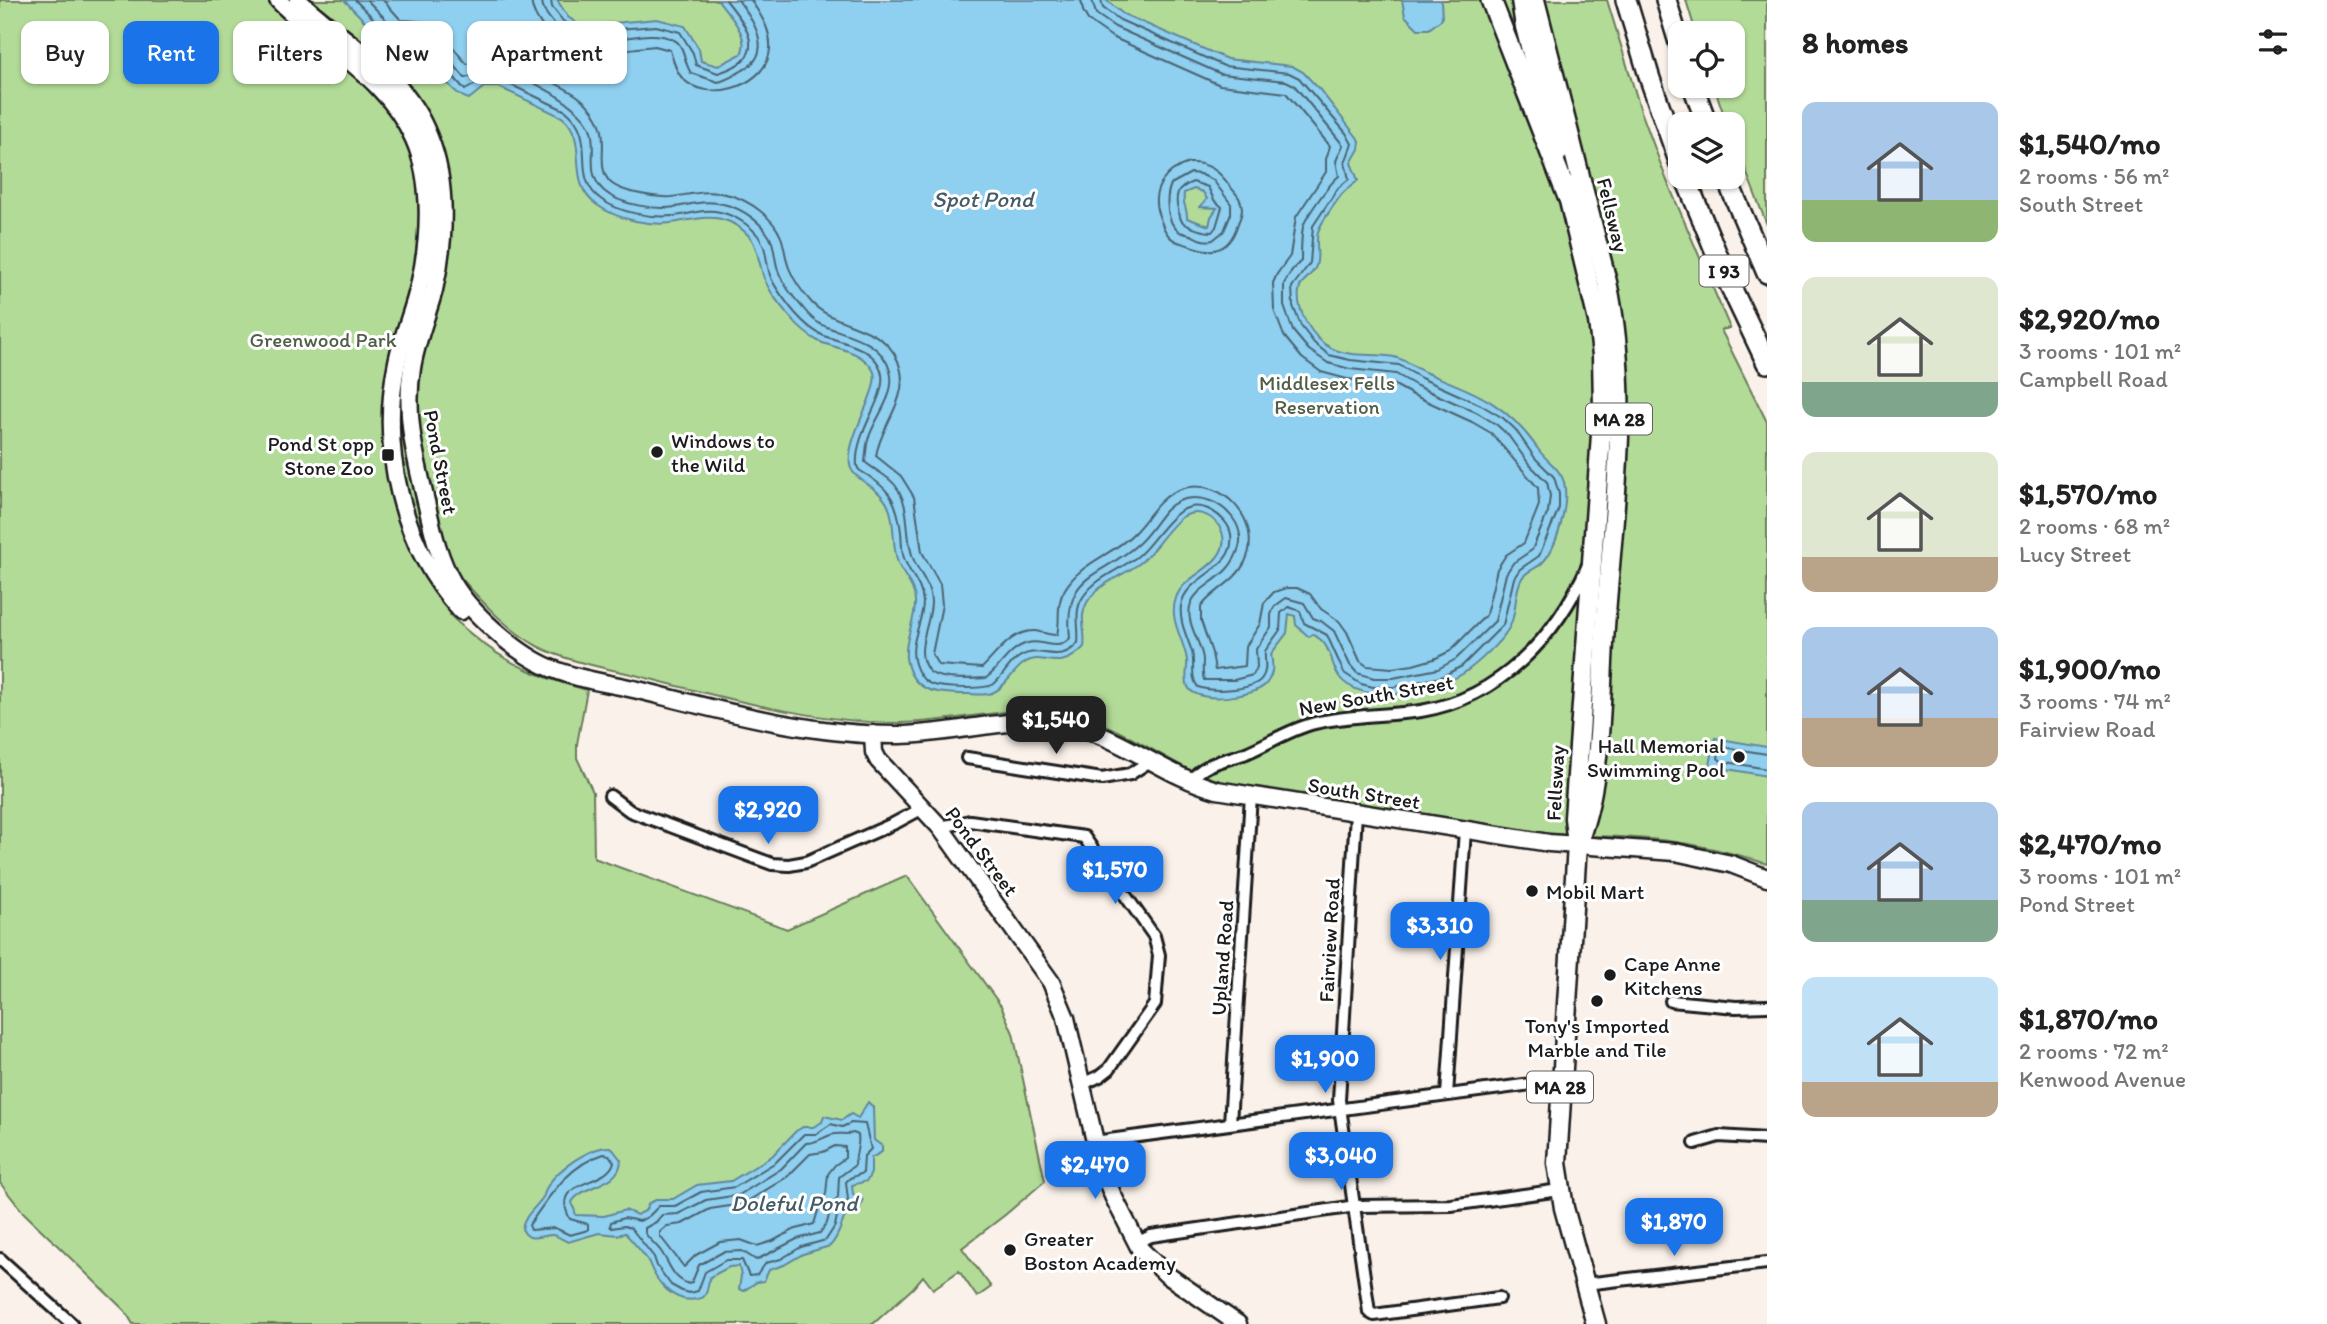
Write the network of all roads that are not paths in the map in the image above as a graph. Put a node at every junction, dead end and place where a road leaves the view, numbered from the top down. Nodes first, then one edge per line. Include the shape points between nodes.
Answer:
1 (278, 0) edge
2 (298, 0) edge
3 (1491, 0) edge
4 (1521, 0) edge
5 (1535, 0) edge
6 (1626, 0) edge
7 (1666, 0) edge
8 (1672, 21) edge
9 (1668, 130) edge
10 (1690, 189) edge
11 (1731, 189) edge
12 (1567, 197) junction
13 (1767, 273) edge
14 (1767, 363) edge
15 (1593, 550) junction
16 (534, 660) junction
17 (873, 734) junction
18 (967, 758) dead end
19 (1150, 761) junction
20 (1191, 781) junction
21 (610, 796) dead end
22 (1251, 796) junction
23 (923, 808) junction
24 (1356, 813) junction
25 (940, 827) junction
26 (1465, 830) junction
27 (1577, 845) junction
28 (1767, 878) edge
29 (1671, 1001) dead end
30 (1767, 1006) edge
31 (1561, 1080) junction
32 (1081, 1085) junction
33 (1447, 1095) junction
34 (1340, 1108) junction
35 (1230, 1123) junction
36 (1767, 1139) edge
37 (1094, 1142) junction
38 (1695, 1143) dead end
39 (1560, 1190) junction
40 (1353, 1206) junction
41 (1136, 1243) junction
42 (0, 1259) edge
43 (1767, 1263) edge
44 (1585, 1284) junction
45 (1499, 1298) dead end
46 (72, 1324) edge
47 (1238, 1324) edge
48 (1596, 1324) edge

1 - 16 main road, Pond Street via 375,83 399,111 415,140 425,183 427,234 392,395 391,436 398,483 420,549 440,585 495,642
2 - 16 main road, Pond Street via 390,78 417,112 431,140 440,180 441,242 412,369 408,409 412,445 437,546 450,578 472,608
3 - 12 highway
4 - 12 main road, Fellsway / MA 28
5 - 27 main road, Fellsway / MA 28 via 1614,316 1619,369 1597,744 1588,815
6 - 9 highway
7 - 8 highway
10 - 14 highway, I 93
11 - 13 highway, I 93
12 - 15 main road, Fellsway / MA 28 via 1595,304 1602,355 1604,406
15 - 20 street, New South Street via 1580,582 1546,633 1514,668 1484,690 1432,709 1300,727 1203,768
15 - 27 main road, Fellsway / MA 28 via 1574,818
16 - 17 main road, Pond Street via 570,674 745,715
17 - 19 main road, South Street via 1054,723 1097,734
17 - 23 main road, Pond Street via 878,760
18 - 19 street via 1108,779 1130,774
19 - 20 main road, South Street
20 - 22 main road, South Street
21 - 23 street via 630,811 783,865 811,860
22 - 24 main road, South Street
22 - 35 street, Upland Road
23 - 25 main road, Pond Street
24 - 26 main road, South Street
24 - 34 street, Fairview Road
25 - 32 main road, Pond Street via 1051,982 1066,1018
25 - 32 street via 970,821 1086,838 1154,936 1158,962 1154,1007 1109,1069
26 - 27 main road, South Street
26 - 33 street
27 - 28 main road, South Street via 1691,855
27 - 31 main road, MA 28
29 - 30 street
31 - 33 street
31 - 39 main road, MA 28
32 - 37 main road, Pond Street
33 - 34 street
34 - 35 street
34 - 40 street, Fairview Road
35 - 37 street
36 - 38 street via 1719,1136
37 - 41 main road, Pond Street
39 - 40 street via 1455,1205
39 - 44 main road, MA 28
40 - 41 street via 1151,1236
40 - 45 street, Fairview Road via 1371,1315
41 - 47 main road, Pond Street via 1167,1275
42 - 46 street
43 - 44 street
44 - 48 main road, MA 28

